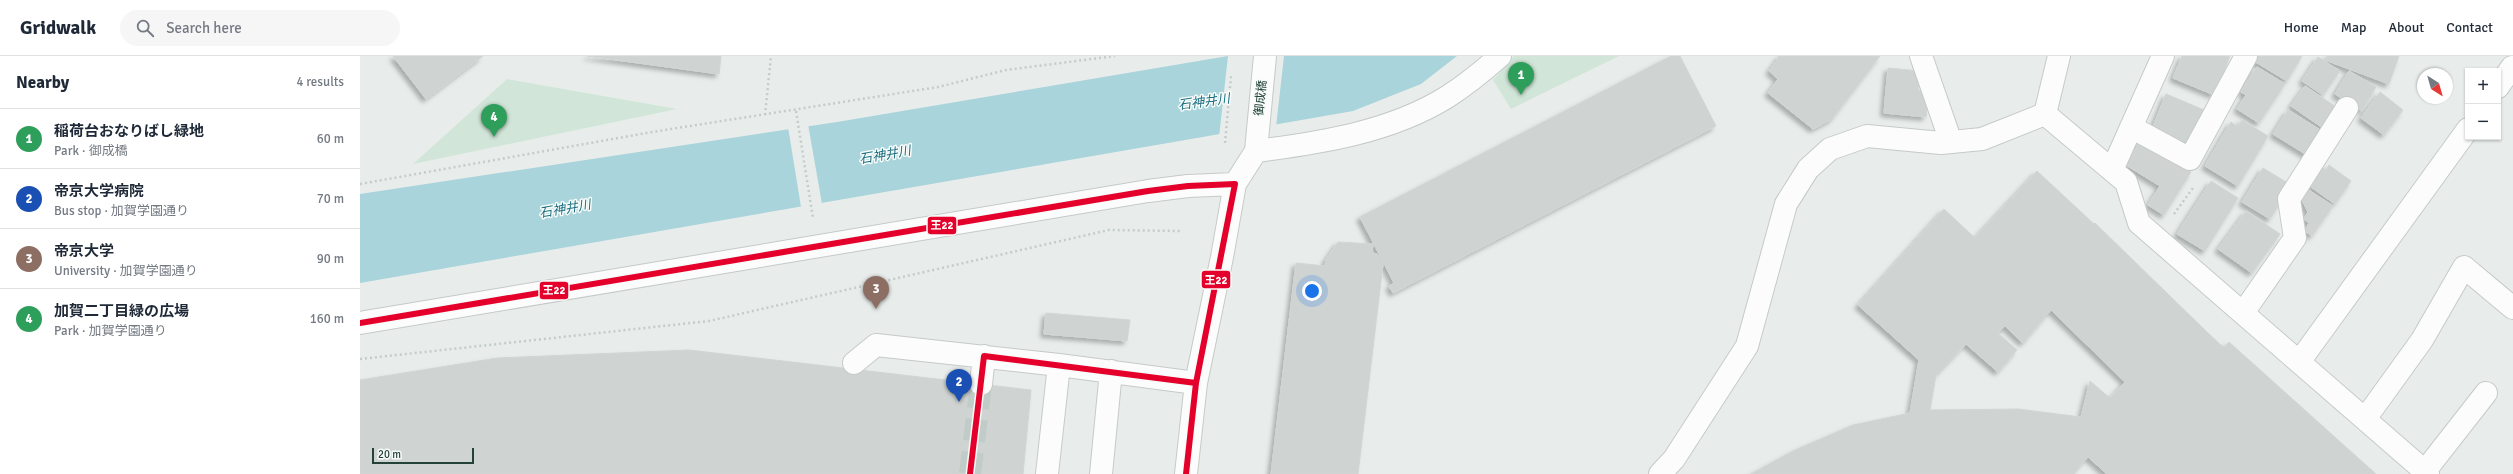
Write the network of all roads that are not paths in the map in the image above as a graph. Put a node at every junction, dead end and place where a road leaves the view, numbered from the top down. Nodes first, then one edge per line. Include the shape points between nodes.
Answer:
1 (1265, 56) edge
2 (1500, 56) edge
3 (1921, 56) edge
4 (2059, 56) edge
5 (2163, 56) edge
6 (2246, 56) edge
7 (2508, 64) edge
8 (2501, 80) edge
9 (2347, 108) dead end
10 (2045, 114) junction
11 (2131, 126) junction
12 (2465, 133) edge
13 (1951, 142) junction
14 (1256, 145) junction
15 (2112, 170) junction
16 (1235, 184) junction
17 (2513, 308) edge
18 (2243, 313) junction
19 (360, 322) edge
20 (984, 356) junction
21 (854, 362) dead end
22 (2299, 362) junction
23 (1059, 365) junction
24 (1111, 371) junction
25 (1196, 383) junction
26 (981, 384) tunnel mouth
27 (2486, 393) dead end
28 (2365, 420) junction
29 (2426, 473) edge
30 (1047, 474) edge
31 (1101, 474) edge
32 (1186, 474) edge
33 (1660, 474) edge

1 - 14 street, 御成橋
2 - 14 street via 1475,78 1446,98 1402,119 1364,131
3 - 13 street
4 - 10 street
5 - 11 street
6 - 11 street via 2190,159
7 - 8 street
9 - 18 street via 2289,199 2295,238
10 - 13 street via 1982,139
10 - 15 street
11 - 15 street
12 - 22 street
13 - 33 street via 1867,136 1830,149 1808,169 1786,204 1747,346 1674,459
14 - 16 street
15 - 18 street via 2126,182 2139,223
16 - 19 street via 1148,191
16 - 25 street
17 - 28 street via 2464,267 2422,340
18 - 22 street
20 - 21 street via 876,345
20 - 23 street
20 - 26 street
22 - 28 street
23 - 24 street
23 - 30 street
24 - 25 street
24 - 31 street
25 - 32 street
27 - 29 street
28 - 29 street

